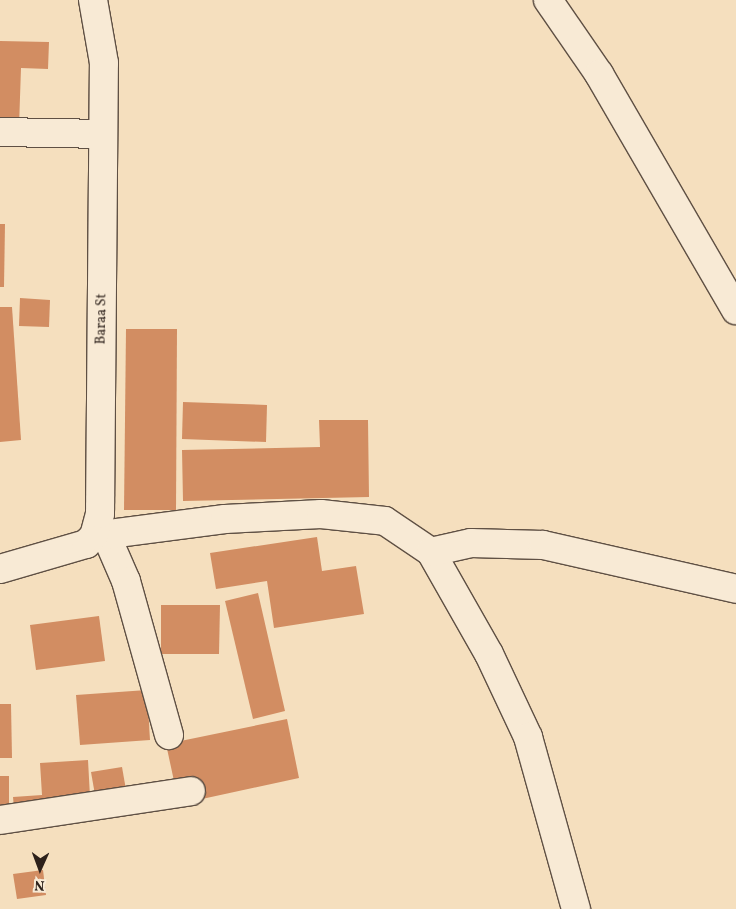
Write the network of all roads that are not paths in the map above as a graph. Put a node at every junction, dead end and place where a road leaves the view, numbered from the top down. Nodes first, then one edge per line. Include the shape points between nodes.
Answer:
1 (92, 0) edge
2 (548, 0) edge
3 (0, 132) edge
4 (103, 134) junction
5 (736, 310) edge
6 (100, 536) junction
7 (432, 552) junction
8 (0, 570) edge
9 (736, 589) edge
10 (169, 735) dead end
11 (191, 791) dead end
12 (0, 820) edge
13 (576, 909) edge

1 - 4 street, Baraa St via 104,63
2 - 5 street via 599,74
3 - 4 street
4 - 6 street, Baraa St
6 - 7 street via 225,519 356,515 385,521
6 - 8 street via 68,552
6 - 10 street via 126,581
7 - 9 street via 470,543 544,545
7 - 13 street via 489,654 528,737
11 - 12 street

